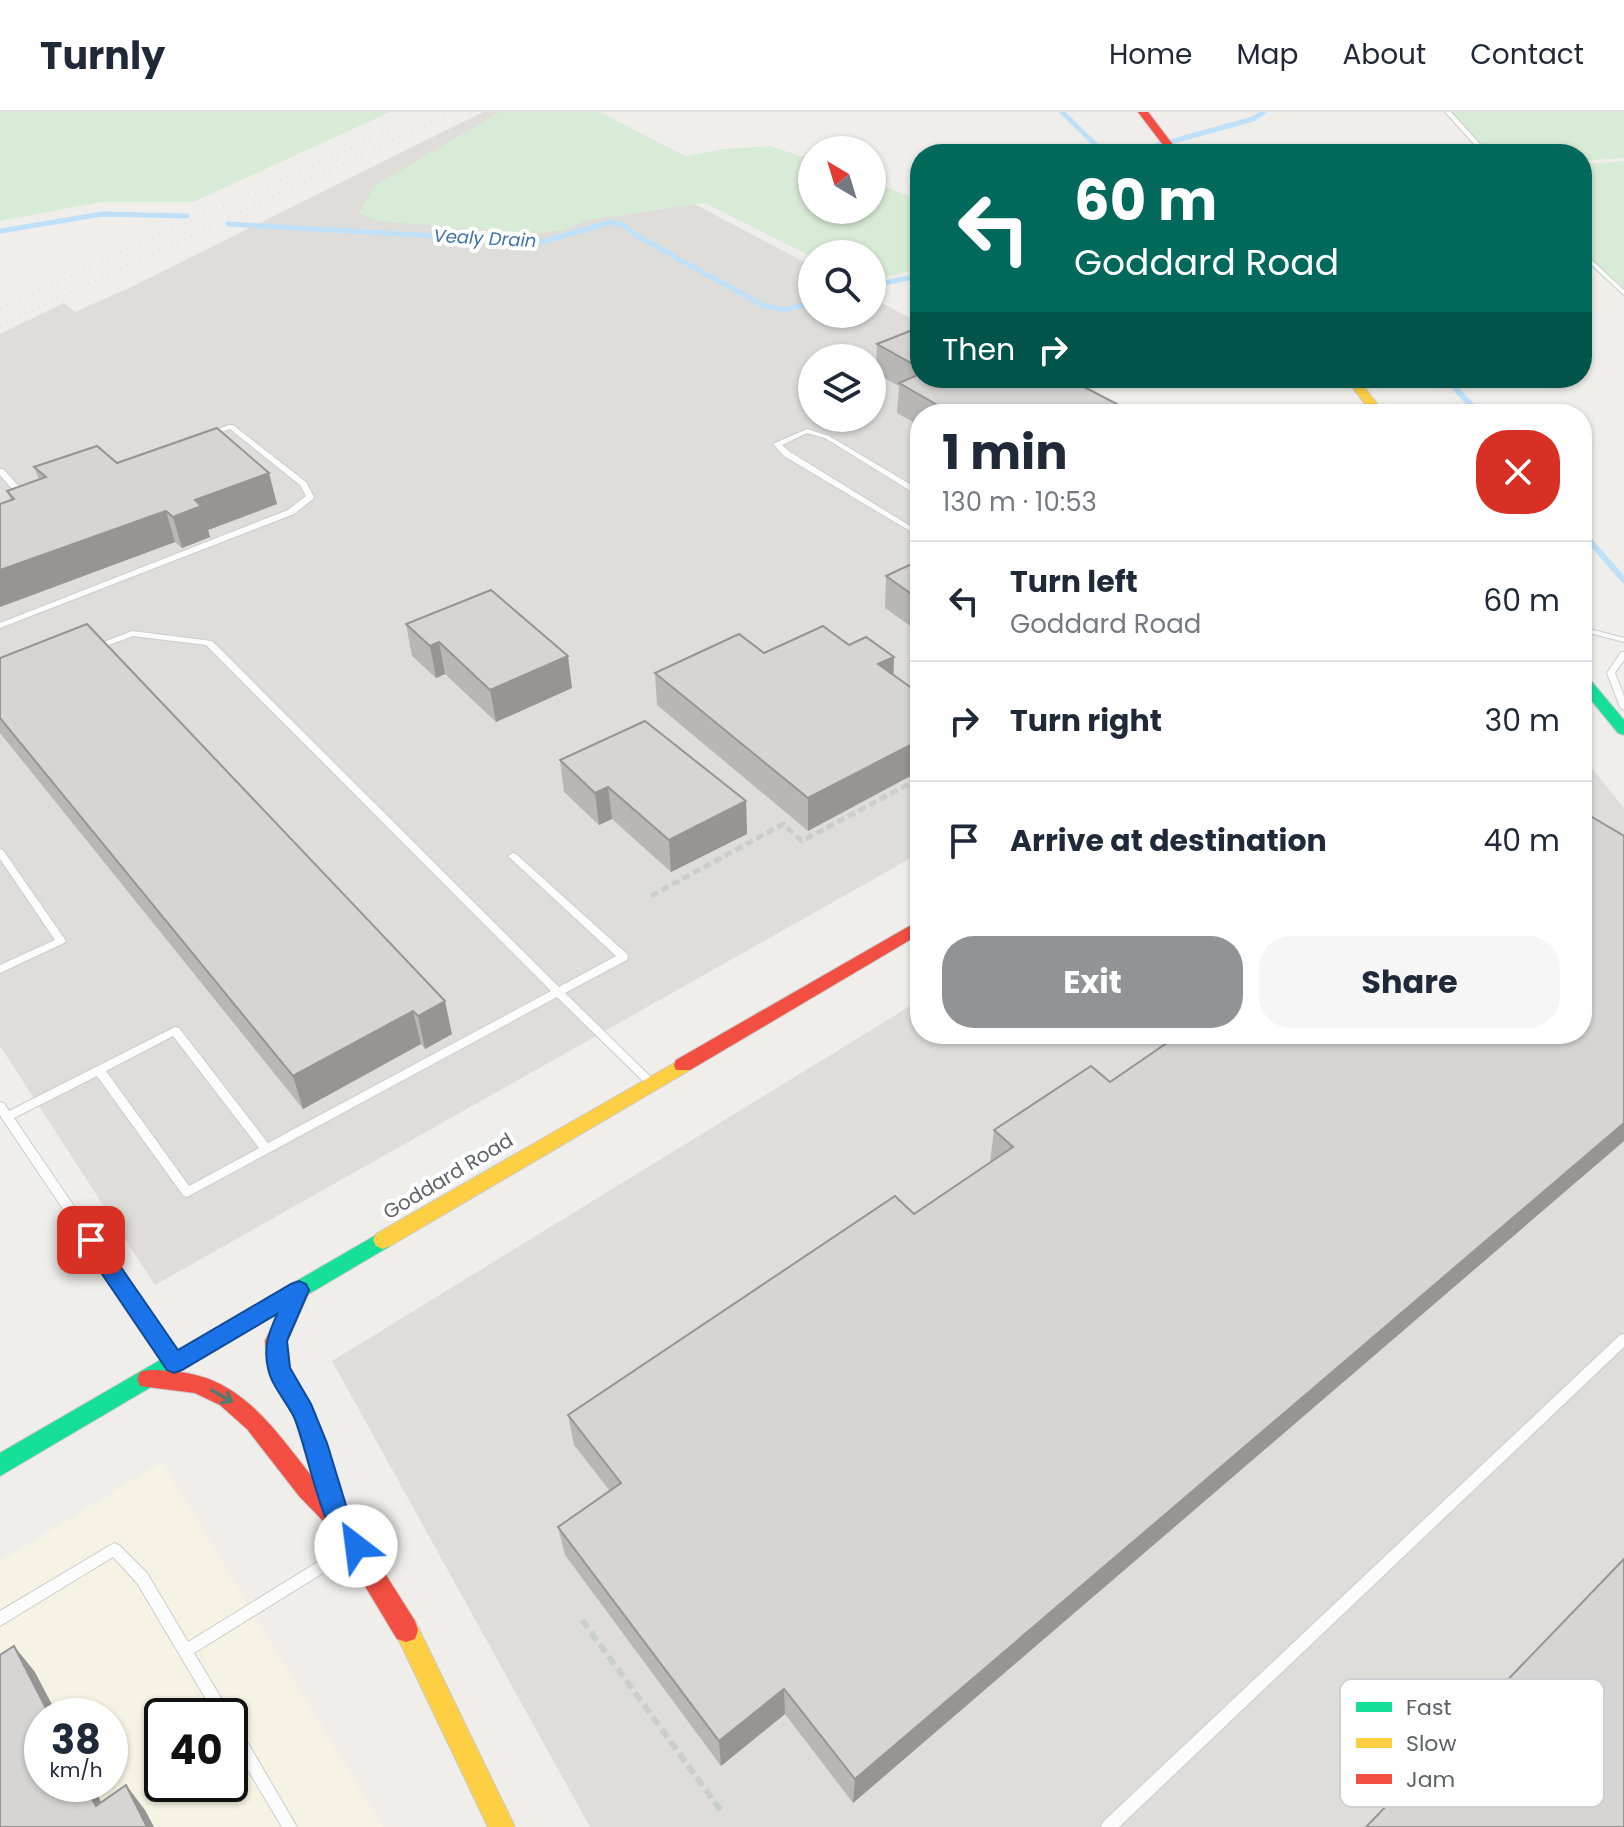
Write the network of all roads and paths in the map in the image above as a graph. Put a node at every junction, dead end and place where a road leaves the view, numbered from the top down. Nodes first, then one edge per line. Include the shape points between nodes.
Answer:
1 (1143, 112) edge
2 (1448, 112) edge
3 (1167, 144) edge
4 (1477, 144) edge
5 (1592, 263) edge
6 (1624, 293) edge
7 (1359, 388) edge
8 (1371, 404) edge
9 (201, 436) edge
10 (0, 471) edge
11 (910, 487) edge
12 (39, 493) edge
13 (24, 498) junction
14 (12, 502) edge
15 (910, 529) edge
16 (0, 626) edge
17 (1592, 632) edge
18 (1624, 640) edge
19 (88, 650) edge
20 (1624, 654) edge
21 (1592, 691) edge
22 (1624, 707) edge
23 (1624, 730) edge
24 (910, 783) edge
25 (0, 852) edge
26 (513, 856) dead end
27 (651, 896) dead end
28 (910, 932) edge
29 (0, 969) edge
30 (558, 992) junction
31 (99, 1070) junction
32 (651, 1082) junction
33 (0, 1106) edge
34 (7, 1117) junction
35 (266, 1149) junction
36 (299, 1290) junction
37 (1624, 1339) edge
38 (174, 1364) junction
39 (148, 1379) junction
40 (0, 1465) edge
41 (338, 1520) junction
42 (356, 1546) junction
43 (0, 1619) edge
44 (582, 1620) dead end
45 (185, 1651) junction
46 (213, 1698) edge
47 (248, 1756) edge
48 (722, 1812) dead end
49 (290, 1827) edge
50 (502, 1827) edge
51 (1108, 1827) edge

1 - 3 main road
2 - 4 lane
5 - 6 lane
7 - 8 main road
9 - 16 lane via 231,426 303,484 310,497 291,512
10 - 13 lane
11 - 15 lane via 817,434 807,431 777,444
12 - 13 lane
13 - 14 lane
17 - 18 lane
19 - 30 lane via 132,633 209,643
20 - 22 lane via 1611,673
21 - 23 main road
24 - 27 path via 802,841 783,824
25 - 29 lane via 61,941
26 - 30 lane via 623,957
28 - 32 main road, Goddard Road
30 - 32 lane
30 - 35 lane
31 - 34 lane
31 - 35 lane via 175,1031
31 - 35 lane via 187,1192
32 - 36 main road, Goddard Road
33 - 34 lane
34 - 38 lane
36 - 38 main road, Goddard Road
36 - 41 main road via 276,1341 279,1369 303,1411
37 - 51 lane
38 - 39 main road, Goddard Road
39 - 40 main road, Goddard Road
39 -> 41 main road via 197,1383 228,1398
41 - 42 main road
42 - 45 lane
42 - 50 main road via 409,1635
43 - 45 lane via 114,1549 142,1578
44 - 48 path
45 - 46 lane
47 - 49 lane

